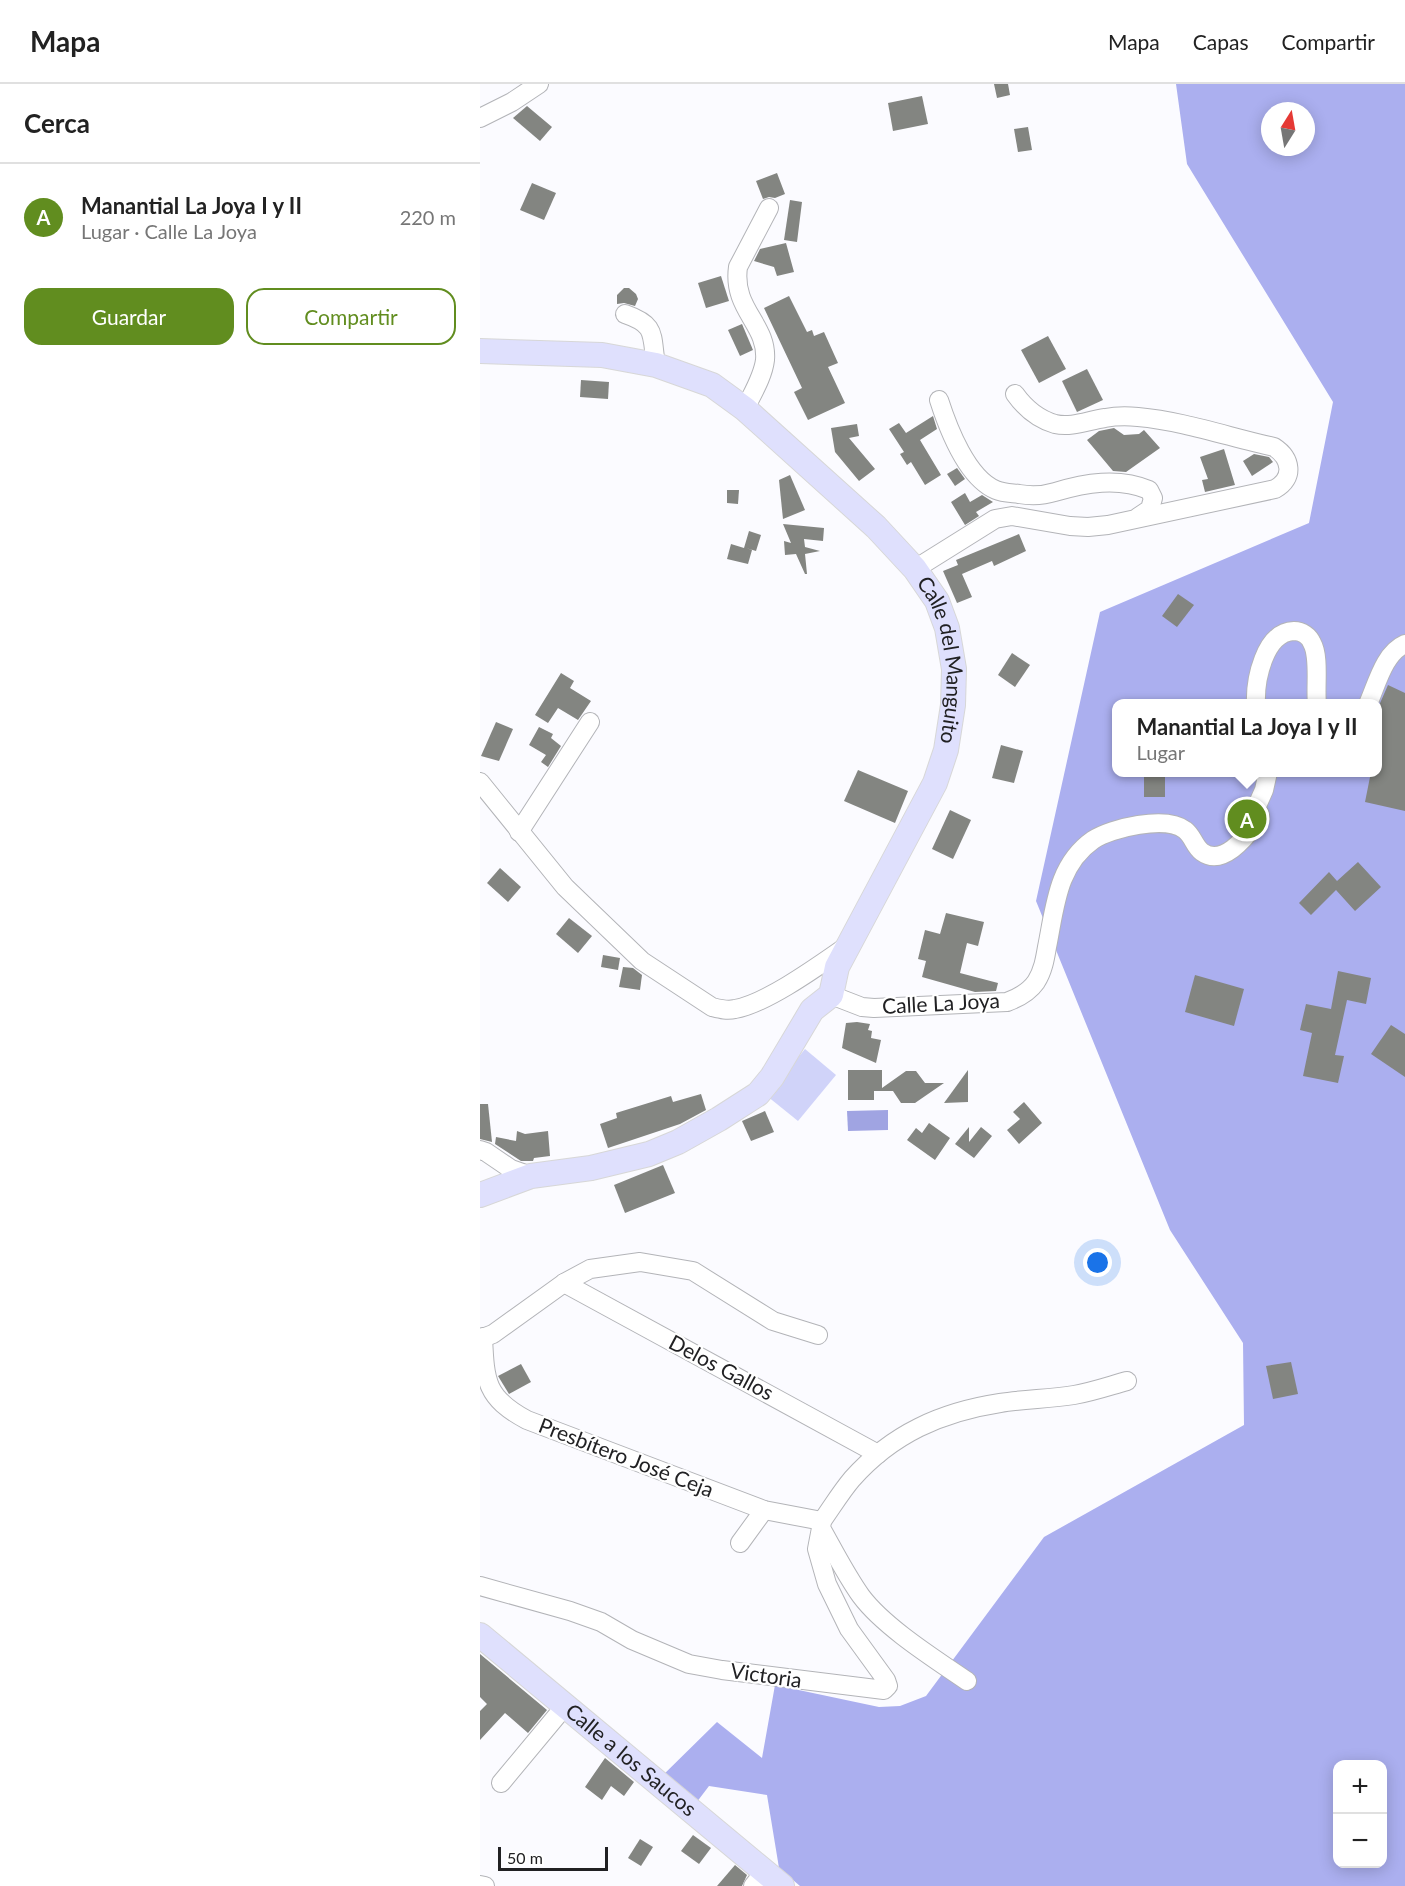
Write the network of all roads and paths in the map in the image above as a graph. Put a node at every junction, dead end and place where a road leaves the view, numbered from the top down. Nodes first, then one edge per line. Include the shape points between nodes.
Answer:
1 (539, 84) edge
2 (480, 118) edge
3 (769, 208) dead end
4 (625, 314) dead end
5 (480, 351) edge
6 (656, 365) junction
7 (1015, 394) dead end
8 (939, 400) dead end
9 (745, 409) junction
10 (1137, 517) junction
11 (915, 569) junction
12 (1405, 644) edge
13 (1256, 699) edge
14 (1317, 699) edge
15 (1370, 699) edge
16 (590, 722) dead end
17 (1267, 777) edge
18 (480, 782) edge
19 (519, 832) junction
20 (851, 943) junction
21 (831, 995) junction
22 (480, 1150) edge
23 (531, 1176) junction
24 (480, 1196) edge
25 (564, 1283) junction
26 (818, 1335) dead end
27 (482, 1338) edge
28 (1127, 1381) dead end
29 (878, 1454) junction
30 (764, 1510) junction
31 (821, 1524) junction
32 (740, 1544) dead end
33 (480, 1586) edge
34 (480, 1635) edge
35 (967, 1681) dead end
36 (565, 1706) junction
37 (501, 1783) dead end
38 (767, 1881) edge
39 (480, 1885) edge
40 (485, 1886) edge

1 - 2 street
3 - 9 street via 738,267 741,300 765,350 761,376
4 - 6 street via 651,328
5 - 6 main road, Calle del Manguito via 602,355
6 - 9 main road, Calle del Manguito via 712,385
7 - 10 street via 1037,416 1058,424 1106,418 1149,419 1274,447 1289,465 1287,477 1275,489
8 - 10 street via 957,447 988,486 1034,496 1096,483 1133,485 1149,490 1153,498 1150,509
9 - 11 main road, Calle del Manguito via 876,527
10 - 11 street via 1088,527 1020,517 995,519
11 - 20 main road, Calle del Manguito via 937,601 948,628 954,669 946,750 935,783
12 - 15 street via 1385,664
13 - 14 street via 1256,681 1263,660 1281,635 1292,631 1303,633 1314,645
16 - 19 street
17 - 21 street, Calle La Joya via 1256,808 1260,819 1243,840 1221,855 1203,853 1186,831 1173,825 1118,829 1104,833 1084,847 1059,886 1041,974 1016,999 874,1008
18 - 19 street
19 - 20 street via 565,887 642,962 712,1007 736,1009 760,1000
20 - 21 main road, Calle del Manguito via 837,968
21 - 23 main road via 812,1010 758,1094 719,1119 649,1154 591,1168
22 - 23 street
23 - 24 main road
25 - 26 street via 590,1269 640,1262 693,1271 773,1321
25 - 27 street
25 - 29 street, Delos Gallos
27 - 30 street, Presbítero José Ceja via 492,1393 507,1409 543,1427
28 - 29 street via 1083,1394 958,1411 928,1422
29 - 31 street via 850,1481
30 - 31 street, Presbítero José Ceja
30 - 32 street
31 - 33 street, Victoria via 818,1549 827,1584 849,1629 886,1680 888,1686 884,1690 689,1664 601,1622
31 - 35 street via 862,1597 920,1649
34 - 36 main road, Calle a los Saucos
36 - 37 street
36 - 38 main road, Calle a los Saucos
39 - 40 street

